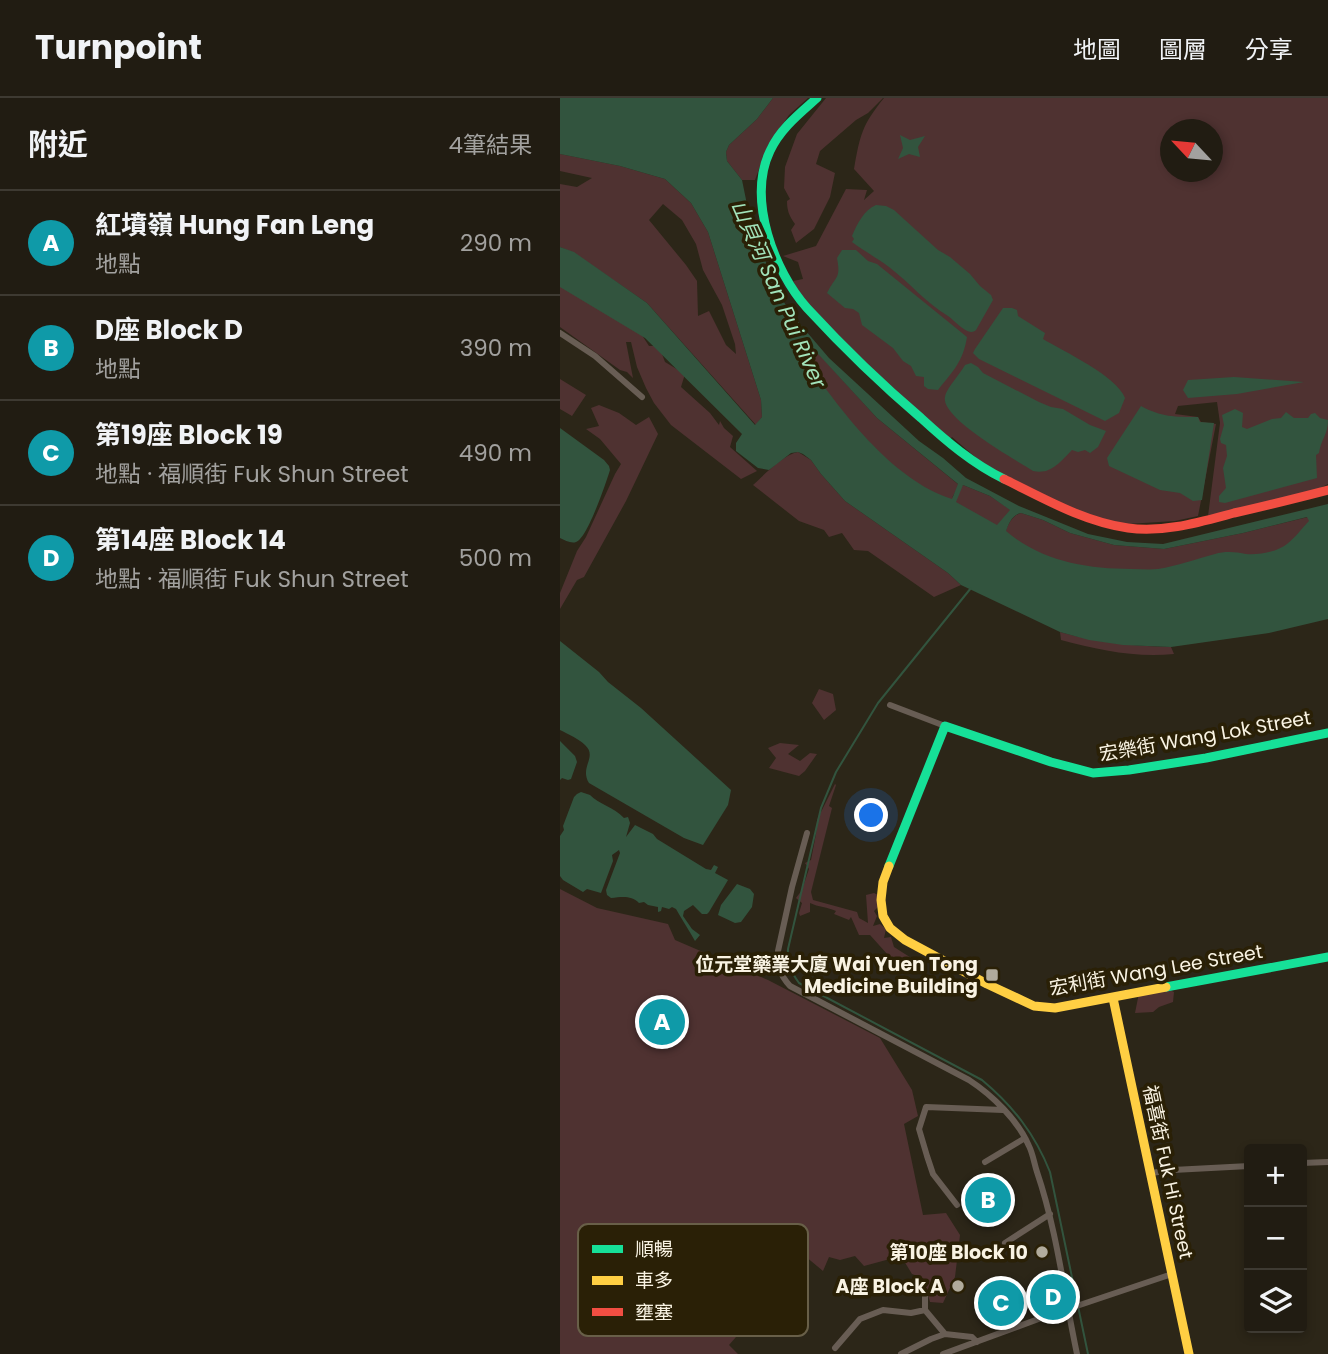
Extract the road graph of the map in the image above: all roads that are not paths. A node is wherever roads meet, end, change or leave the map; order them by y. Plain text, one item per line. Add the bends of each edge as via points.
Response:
1 (817, 98) edge
2 (560, 332) edge
3 (642, 397) dead end
4 (1328, 490) edge
5 (890, 705) dead end
6 (944, 726) junction
7 (1328, 733) edge
8 (807, 832) dead end
9 (1328, 957) edge
10 (1113, 998) junction
11 (1003, 1110) junction
12 (1025, 1138) junction
13 (985, 1162) dead end
14 (1328, 1162) edge
15 (1307, 1163) edge
16 (1244, 1166) edge
17 (1151, 1173) junction
18 (957, 1205) dead end
19 (1050, 1214) junction
20 (1005, 1243) dead end
21 (1172, 1274) junction
22 (925, 1295) dead end
23 (1069, 1308) junction
24 (925, 1310) junction
25 (944, 1334) junction
26 (977, 1342) junction
27 (835, 1348) dead end
28 (901, 1354) edge
29 (943, 1354) edge
30 (1077, 1354) edge
31 (1189, 1354) edge

1 - 4 street via 777,136 764,164 761,195 774,250 801,302 875,377 950,442 987,470 1047,500 1129,528 1181,525
2 - 3 street
5 - 6 street, 宏樂街 Wang Lok Street
6 - 7 street, 宏樂街 Wang Lok Street via 1093,773 1206,758
6 - 10 street, 宏利街 Wang Lee Street via 883,882 880,906 888,926 905,940 1034,1006 1055,1008
8 - 11 street via 778,951 781,975 790,986 969,1080
9 - 10 street, 宏利街 Wang Lee Street
10 - 17 street, 福喜街 Fuk Hi Street
11 - 12 street
11 - 18 street via 926,1107 919,1129 927,1156 933,1174
12 - 13 street
12 - 19 street
14 - 15 street
16 - 17 street
17 - 21 street, 福喜街 Fuk Hi Street
19 - 20 street
19 - 23 street
21 - 23 street
21 - 31 street, 福喜街 Fuk Hi Street
22 - 24 street
23 - 26 street
23 - 30 street
24 - 25 street
24 - 27 street via 883,1310 860,1319
25 - 26 street via 972,1337
25 - 28 street
26 - 29 street

